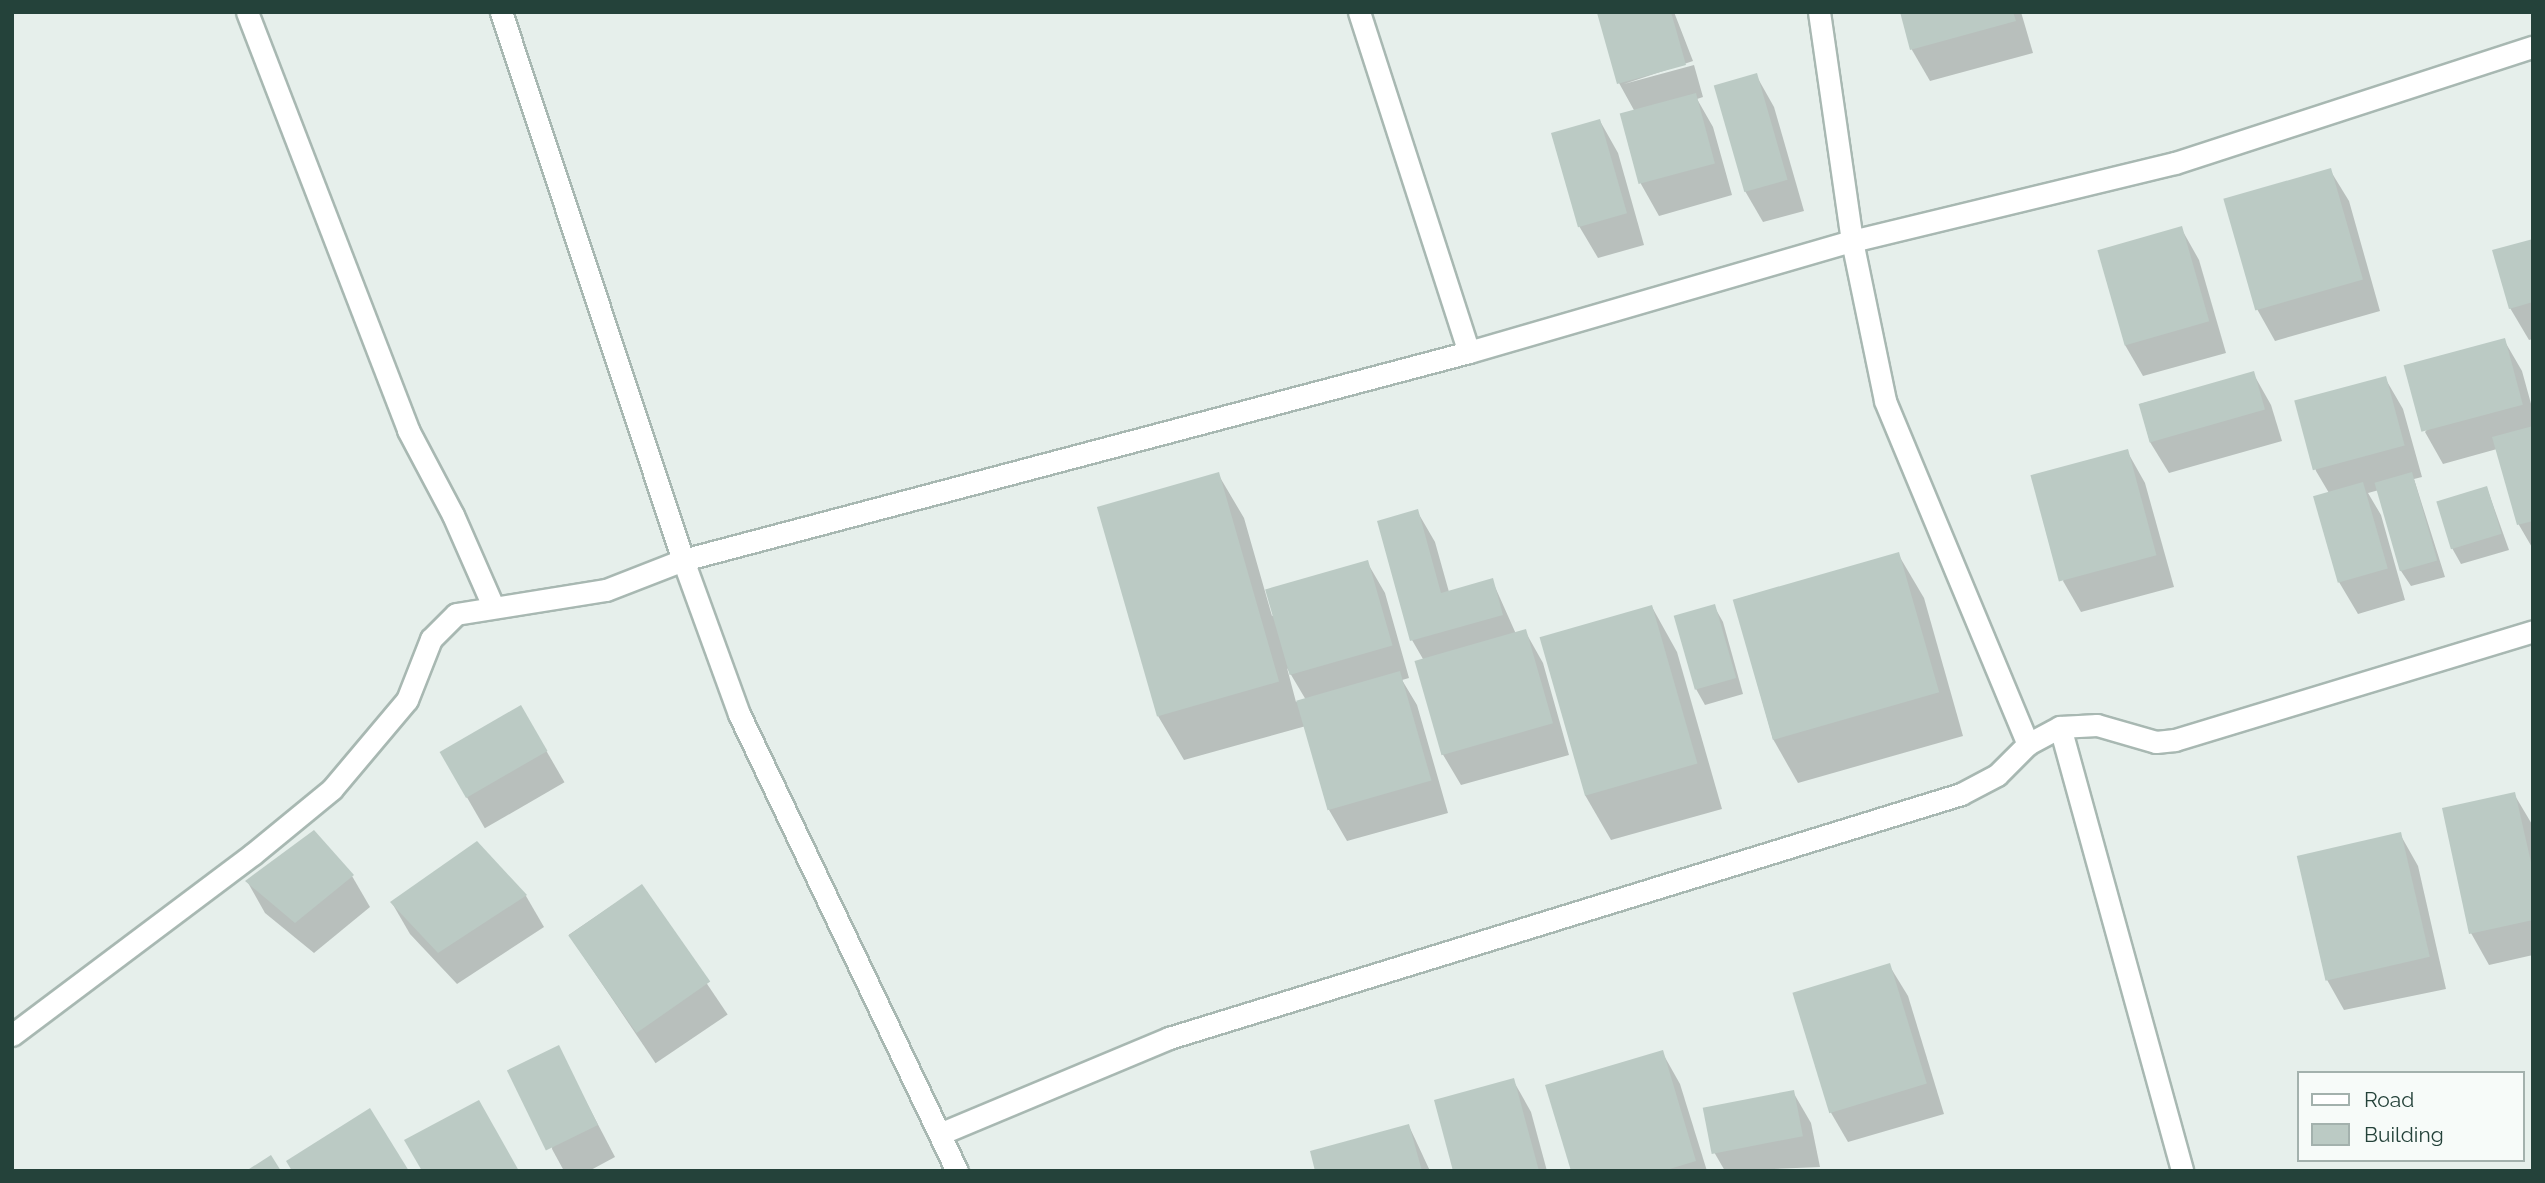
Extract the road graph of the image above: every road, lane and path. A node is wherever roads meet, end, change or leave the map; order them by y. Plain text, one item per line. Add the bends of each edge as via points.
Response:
1 (247, 12) edge
2 (501, 12) edge
3 (1359, 12) edge
4 (1819, 12) edge
5 (2533, 47) edge
6 (1852, 241) junction
7 (1469, 352) junction
8 (683, 560) junction
9 (493, 606) junction
10 (2533, 631) edge
11 (2060, 727) junction
12 (2028, 744) junction
13 (12, 1035) edge
14 (942, 1133) junction
15 (957, 1171) edge
16 (2182, 1171) edge

1 - 9 street via 408,430 453,515
2 - 8 street
3 - 7 street
4 - 6 street
5 - 6 street via 2175,163
6 - 7 street
6 - 12 street via 1885,401
7 - 8 street
8 - 9 street via 606,590
8 - 14 street via 739,714
9 - 13 street via 456,614 431,639 407,699 332,789
10 - 11 street via 2175,740 2156,742 2096,726
11 - 12 street
11 - 16 street
12 - 14 street via 1997,775 1961,794 1169,1038
14 - 15 street

